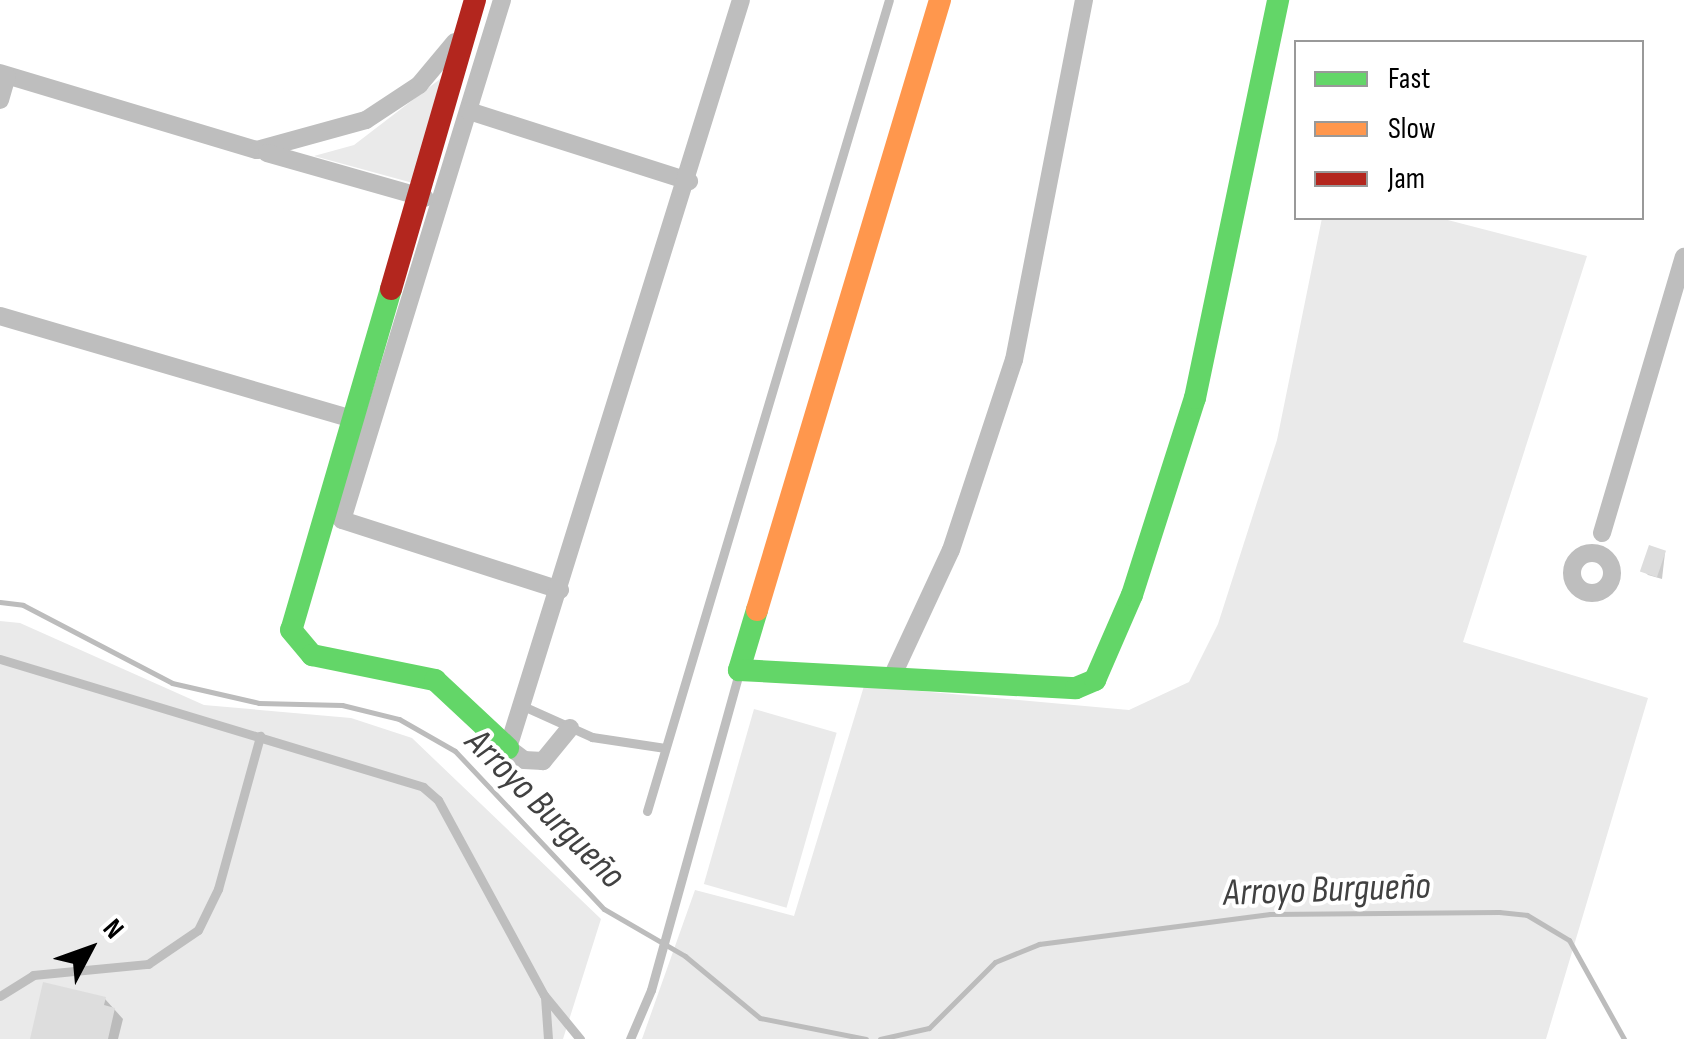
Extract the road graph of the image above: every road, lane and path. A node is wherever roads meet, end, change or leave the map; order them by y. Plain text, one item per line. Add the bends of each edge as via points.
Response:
1 (474, 0) edge
2 (502, 0) edge
3 (741, 0) edge
4 (889, 0) edge
5 (940, 0) edge
6 (1084, 0) edge
7 (1278, 0) edge
8 (467, 25) junction
9 (4, 74) edge
10 (0, 100) edge
11 (469, 111) junction
12 (257, 150) junction
13 (689, 181) junction
14 (429, 199) junction
15 (1684, 257) edge
16 (0, 316) edge
17 (364, 422) junction
18 (1602, 534) junction
19 (1584, 555) junction
20 (1608, 561) junction
21 (560, 590) junction
22 (0, 660) edge
23 (740, 670) junction
24 (891, 679) junction
25 (523, 706) junction
26 (570, 728) junction
27 (260, 736) junction
28 (508, 748) junction
29 (665, 748) junction
30 (648, 811) dead end
31 (544, 995) junction
32 (0, 996) edge
33 (629, 1038) edge
34 (548, 1039) edge
35 (580, 1039) edge

1 - 8 street
2 - 11 street
3 - 13 street
4 - 29 lane
5 - 23 street
6 - 24 street via 1014,360 950,550
7 - 24 street via 1196,398 1132,595 1095,680 1076,688
8 - 12 street via 427,76 387,108 346,129
8 - 14 street
9 - 10 street
9 - 12 street
11 - 13 street
11 - 14 street
12 - 14 street
13 - 21 street
14 - 17 street
15 - 18 street
16 - 17 street
17 - 21 street via 342,520
17 - 28 street via 292,610 294,638 312,655 435,680
18 - 19 street
18 - 20 street
19 - 20 street
19 - 20 street via 1572,577 1584,592 1608,586
21 - 25 street
22 - 27 lane
23 - 24 street
23 - 33 lane via 651,990
25 - 26 lane
25 - 28 street
26 - 28 street via 543,761 524,760
26 - 29 lane
27 - 31 lane via 405,777 438,800
27 - 32 lane via 218,889 198,930 148,964 33,976
29 - 30 lane
31 - 34 lane
31 - 35 lane

